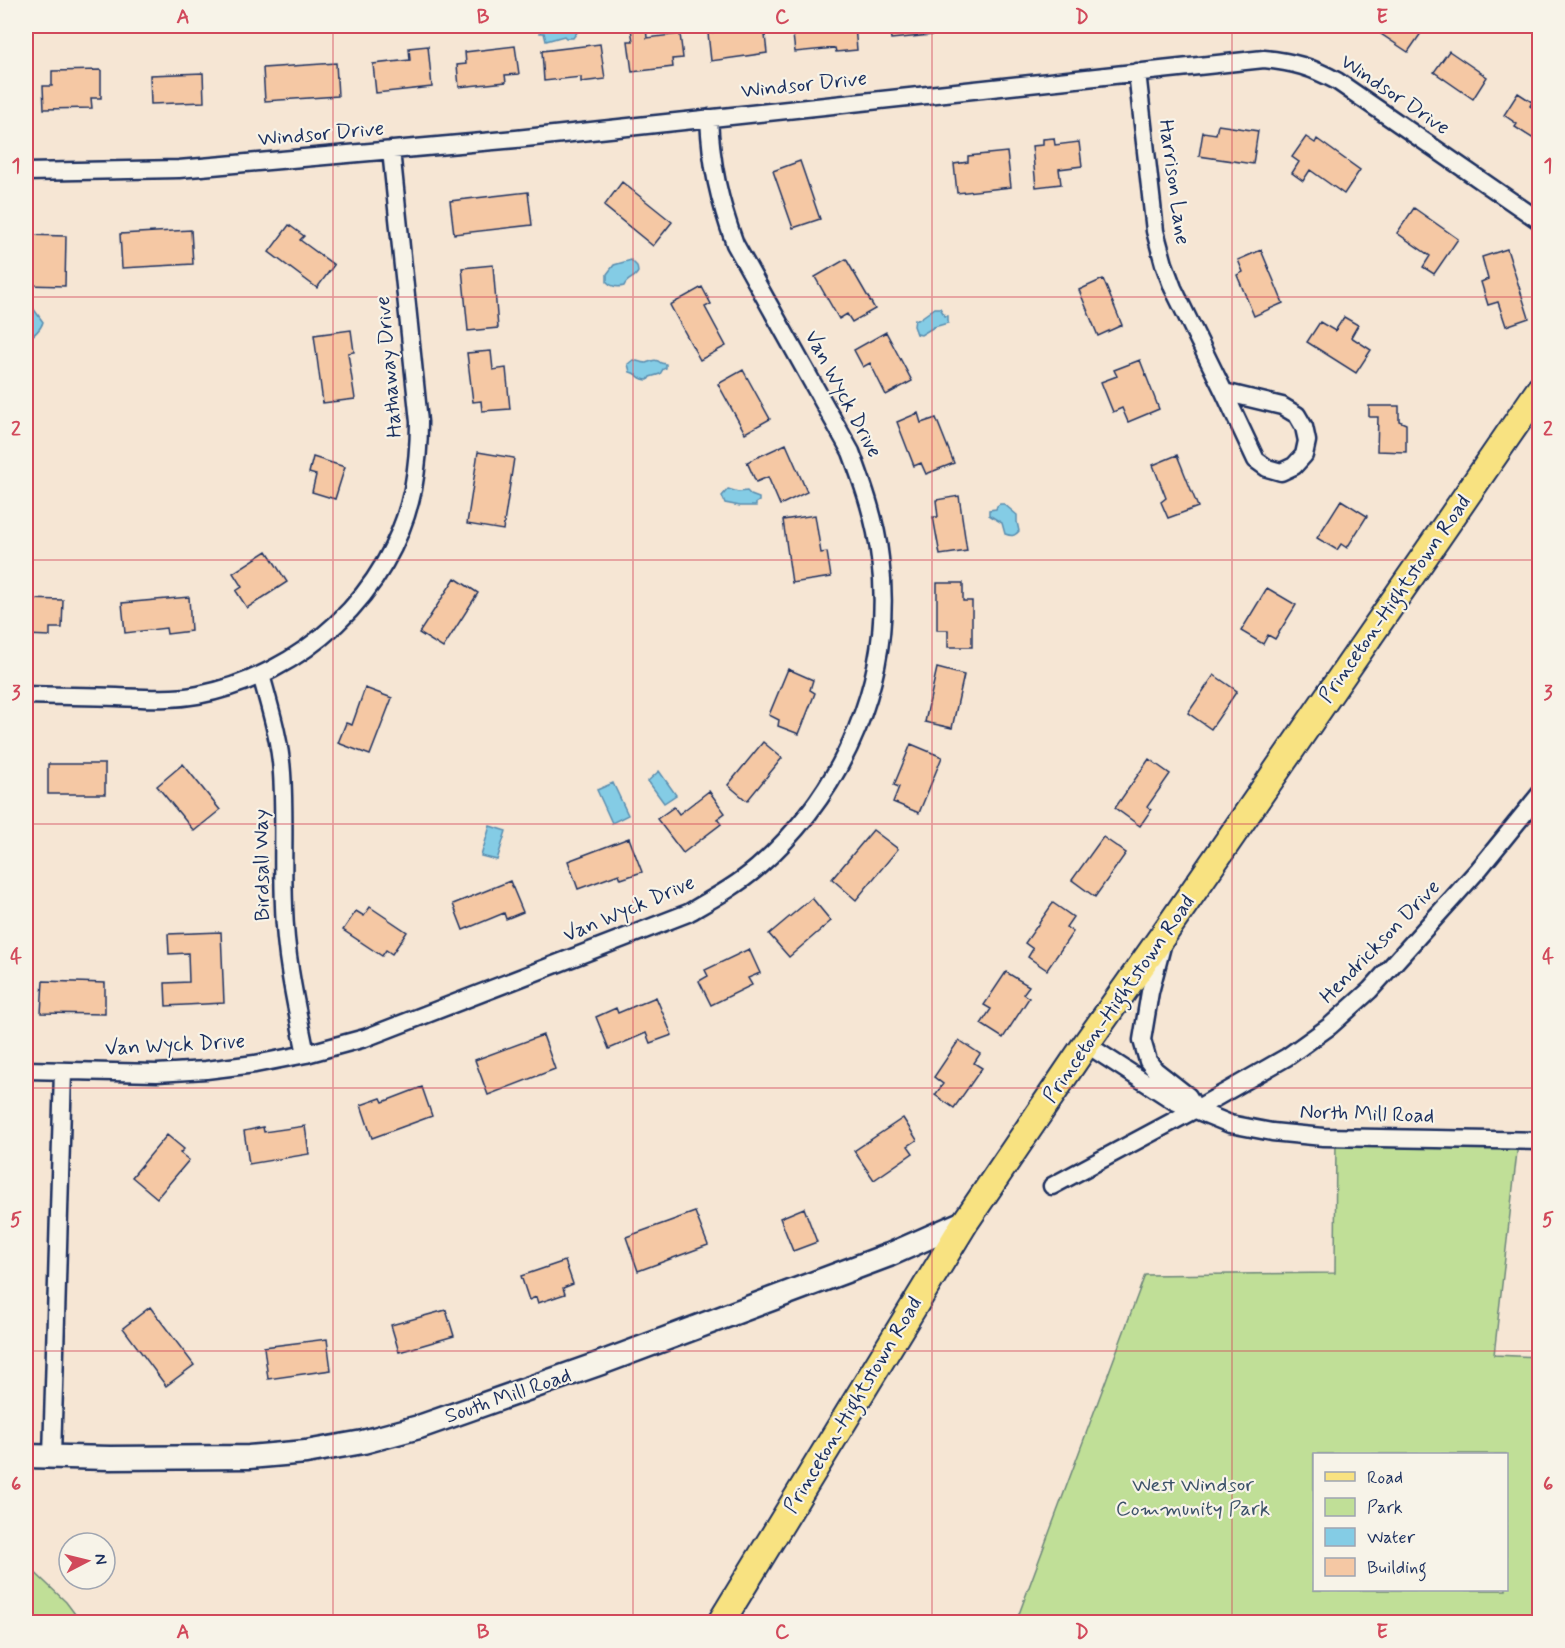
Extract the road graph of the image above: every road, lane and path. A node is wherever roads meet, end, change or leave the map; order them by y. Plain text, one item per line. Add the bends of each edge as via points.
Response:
1 (1137, 72) junction
2 (709, 118) junction
3 (391, 150) junction
4 (26, 172) edge
5 (1539, 221) edge
6 (1539, 389) edge
7 (1224, 392) junction
8 (261, 675) junction
9 (26, 695) edge
10 (1539, 794) edge
11 (1166, 931) junction
12 (1086, 1044) junction
13 (306, 1054) junction
14 (26, 1070) edge
15 (63, 1071) junction
16 (1196, 1109) junction
17 (1539, 1142) edge
18 (1052, 1186) dead end
19 (966, 1221) junction
20 (26, 1456) edge
21 (52, 1457) junction
22 (720, 1623) edge

1 - 2 street, Windsor Drive
1 - 5 street, Windsor Drive via 1264,59 1314,69
1 - 7 street, Harrison Lane via 1155,231 1173,288
2 - 3 street, Windsor Drive
2 - 13 street, Van Wyck Drive via 714,173 735,244 851,452 874,522 883,595 881,632 865,710 853,738 834,777 810,812 755,870 720,895 688,913 376,1034
3 - 4 street, Windsor Drive via 179,169
3 - 8 street, Hathaway Drive via 419,422 412,491 388,557 353,607 305,650
6 - 11 main road, Princeton-Hightstown Road
7 - 7 street, Harrison Lane via 1256,460 1281,472 1294,466 1304,455 1307,441 1297,415 1282,406
8 - 9 street, Hathaway Drive via 198,695 165,699
8 - 13 street, Birdsall Way via 282,771 287,952
10 - 16 street, Hendrickson Drive via 1479,869 1370,990 1287,1058
11 - 12 main road, Princeton-Hightstown Road
11 - 16 street, North Mill Road via 1142,1040 1155,1070 1188,1096
12 - 16 street, North Mill Road via 1174,1101
12 - 19 main road, Princeton-Hightstown Road
13 - 15 street, Van Wyck Drive via 206,1070
14 - 15 street, Van Wyck Drive
15 - 21 street
16 - 17 street, North Mill Road via 1230,1124 1323,1137
16 - 18 street
19 - 21 main road, South Mill Road via 889,1255 601,1363 419,1427 363,1442 249,1457
19 - 22 main road, Princeton-Hightstown Road
20 - 21 main road, South Mill Road

